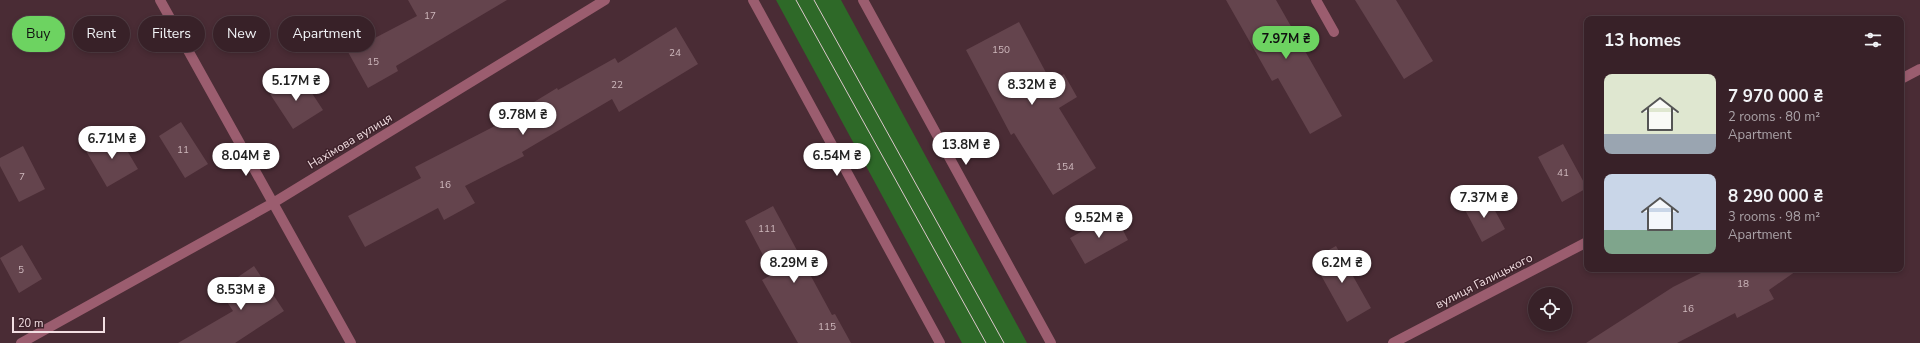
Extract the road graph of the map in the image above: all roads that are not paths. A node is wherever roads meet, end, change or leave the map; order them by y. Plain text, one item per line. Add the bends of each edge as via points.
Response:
1 (160, 0) edge
2 (605, 0) edge
3 (753, 0) edge
4 (863, 0) edge
5 (1316, 0) edge
6 (1334, 32) dead end
7 (1920, 69) edge
8 (1904, 77) edge
9 (273, 203) junction
10 (1584, 244) edge
11 (21, 343) edge
12 (351, 343) edge
13 (940, 343) edge
14 (1050, 343) edge
15 (1393, 343) edge

1 - 9 street
2 - 9 street, Нахімова вулиця
3 - 13 street
4 - 14 street
5 - 6 street
7 - 8 street
9 - 11 street, Нахімова вулиця
9 - 12 street
10 - 15 street, вулиця Галицького

